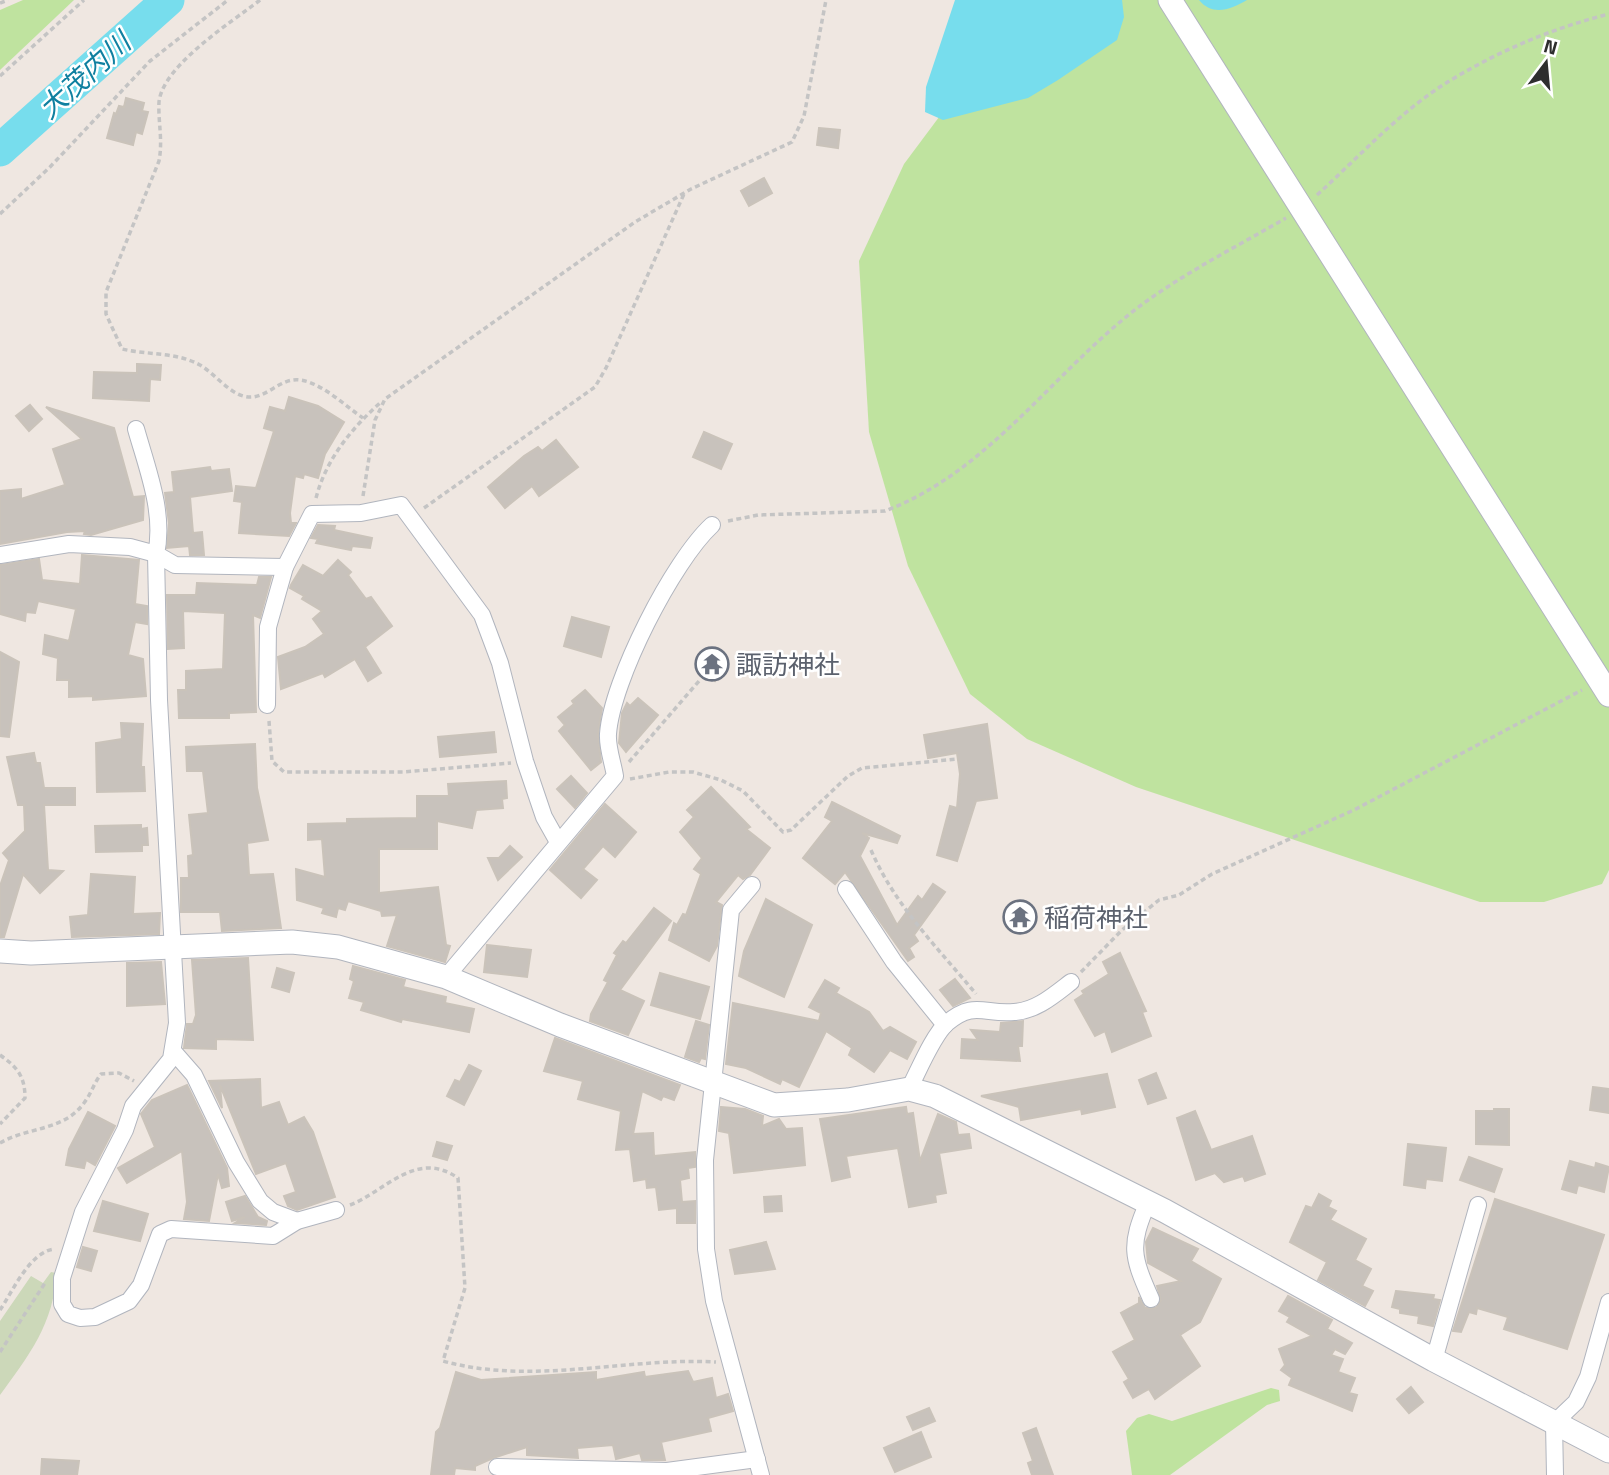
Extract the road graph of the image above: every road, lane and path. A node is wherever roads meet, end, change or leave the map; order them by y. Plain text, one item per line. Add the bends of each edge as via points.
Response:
1 (8, 0) edge
2 (84, 0) edge
3 (228, 0) edge
4 (260, 0) edge
5 (827, 0) edge
6 (1170, 0) edge
7 (0, 2) edge
8 (1609, 14) edge
9 (0, 76) edge
10 (684, 194) junction
11 (1303, 208) junction
12 (0, 214) edge
13 (384, 400) junction
14 (363, 418) junction
15 (136, 429) dead end
16 (361, 513) junction
17 (312, 514) junction
18 (410, 518) junction
19 (712, 525) joint
20 (156, 554) junction
21 (0, 555) edge
22 (285, 567) junction
23 (699, 681) dead end
24 (1605, 688) edge
25 (267, 705) joint
26 (958, 759) dead end
27 (526, 761) junction
28 (614, 777) junction
29 (558, 842) junction
30 (871, 850) dead end
31 (752, 885) dead end
32 (846, 889) dead end
33 (174, 947) junction
34 (0, 951) edge
35 (446, 977) junction
36 (1071, 982) joint
37 (983, 1008) junction
38 (945, 1025) junction
39 (173, 1051) junction
40 (0, 1055) edge
41 (714, 1082) junction
42 (144, 1088) junction
43 (909, 1089) junction
44 (0, 1124) edge
45 (0, 1143) edge
46 (1148, 1202) junction
47 (1478, 1205) dead end
48 (336, 1210) joint
49 (297, 1221) junction
50 (68, 1254) junction
51 (1151, 1299) dead end
52 (1609, 1302) edge
53 (0, 1310) edge
54 (0, 1352) edge
55 (1434, 1360) junction
56 (732, 1363) junction
57 (1554, 1423) junction
58 (1609, 1451) edge
59 (757, 1459) junction
60 (497, 1467) dead end
61 (761, 1475) edge
62 (1556, 1475) edge

1 - 7 path
2 - 9 path
3 - 12 path via 150,61
4 - 14 path via 167,77 159,103 163,141 159,161 106,292 106,314 122,349 175,356 200,365 241,396 251,398 294,380 315,386
5 - 10 path via 804,116 792,142
6 - 11 street
8 - 11 path via 1560,27 1450,80 1396,122
10 - 13 path via 635,222
10 - 18 path via 595,387
11 - 19 path via 1136,310 961,470 901,505 885,511 758,515
11 - 24 street
13 - 14 path
13 - 16 path via 375,420
14 - 17 path via 338,449
15 - 20 street via 153,489 159,540
16 - 17 street
16 - 18 street via 401,505
17 - 22 street
18 - 27 street via 482,615
19 - 28 street via 695,541 647,620 608,734
20 - 21 street via 131,547 69,544
20 - 22 street via 175,565
20 - 33 street via 159,700
22 - 25 street via 268,627
23 - 28 path
24 - 36 path via 1212,874 1180,895 1159,900
25 - 27 path via 272,761 284,772 403,772
26 - 28 path via 862,768 783,832 743,791 721,780 693,772 640,779
27 - 29 street via 544,817
28 - 29 street
29 - 35 street
30 - 37 path via 885,883
31 - 41 street via 731,910
32 - 38 street via 894,962
33 - 34 street
33 - 35 street via 304,943 338,947
33 - 39 street via 177,1023
35 - 41 street
36 - 37 street via 1045,1002 1014,1012
37 - 38 street via 969,1009
38 - 43 street
39 - 42 street
39 - 49 street via 194,1075 260,1200 273,1212
40 - 44 path via 18,1067 25,1083 25,1098
41 - 43 street via 774,1105 848,1100
41 - 56 street via 705,1160 706,1249
42 - 45 path via 119,1073 101,1074 72,1115
42 - 50 street via 83,1212
43 - 46 street via 935,1096
46 - 51 street via 1133,1247
46 - 55 street
47 - 55 street
48 - 49 street
48 - 56 path via 405,1172 434,1168 458,1178 465,1288 443,1360 495,1372 611,1368 678,1360
49 - 50 street via 273,1236 171,1229 160,1234 141,1285 129,1301 95,1317 68,1314 62,1304
50 - 53 path via 47,1250 36,1257
50 - 54 path
52 - 57 street via 1588,1377 1576,1402
55 - 57 street
56 - 59 street
57 - 58 street
57 - 62 street
59 - 60 street via 667,1471
59 - 61 street

